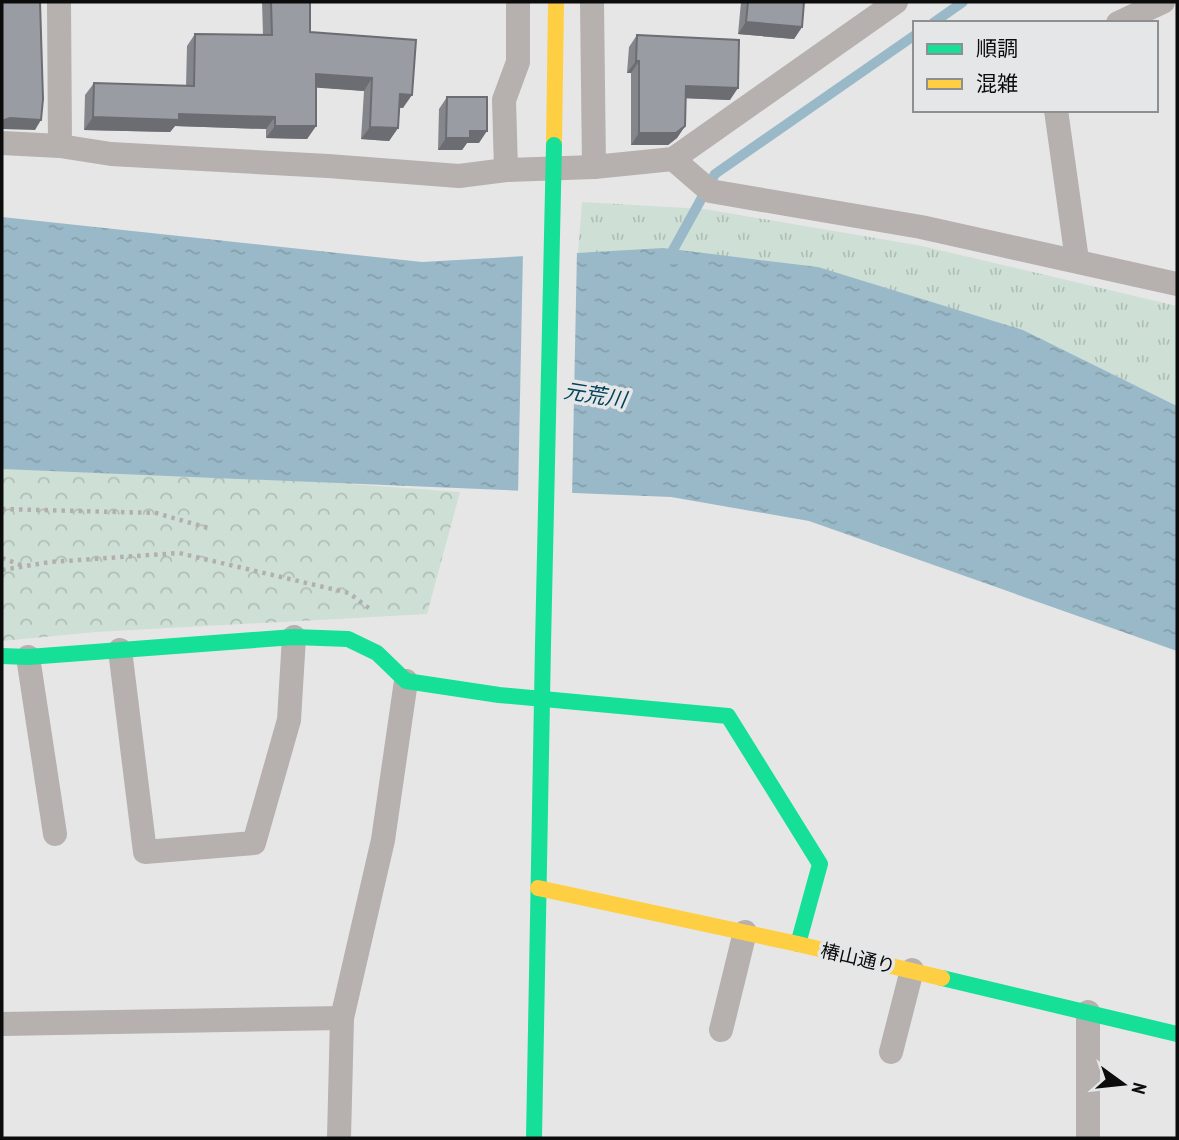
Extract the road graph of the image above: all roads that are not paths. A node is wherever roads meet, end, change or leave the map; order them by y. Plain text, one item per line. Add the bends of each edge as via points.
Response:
1 (59, 2) edge
2 (517, 2) edge
3 (556, 2) edge
4 (592, 2) edge
5 (896, 2) edge
6 (1163, 2) edge
7 (1122, 21) edge
8 (1056, 112) edge
9 (2, 144) edge
10 (60, 146) junction
11 (673, 159) junction
12 (594, 167) junction
13 (506, 170) junction
14 (1077, 260) junction
15 (1177, 284) edge
16 (294, 637) junction
17 (120, 650) junction
18 (2, 656) edge
19 (27, 657) junction
20 (406, 681) junction
21 (542, 699) junction
22 (55, 834) dead end
23 (538, 888) junction
24 (745, 932) junction
25 (799, 944) junction
26 (912, 970) junction
27 (1088, 1012) junction
28 (342, 1018) junction
29 (2, 1024) edge
30 (721, 1030) dead end
31 (1177, 1034) edge
32 (891, 1052) dead end
33 (339, 1138) edge
34 (534, 1138) edge
35 (1088, 1138) edge

1 - 10 street
2 - 13 street via 518,62 503,100
3 - 21 street, bridge
4 - 12 street
5 - 11 street
6 - 7 street
8 - 14 street
9 - 10 street
10 - 13 street via 111,154 459,176
11 - 12 street
11 - 14 street via 710,191 921,227
12 - 13 street
14 - 15 street
16 - 17 street
16 - 17 street via 289,720 254,843 145,852
16 - 20 street via 348,639 377,653
17 - 19 street
18 - 19 street
19 - 22 street
20 - 21 street
20 - 28 street via 383,840
21 - 23 street
21 - 25 street via 728,716 821,864
23 - 24 street, 椿山通り
23 - 34 street
24 - 25 street, 椿山通り
24 - 30 street
25 - 26 street, 椿山通り
26 - 27 street, 椿山通り
26 - 32 street
27 - 31 street, 椿山通り
27 - 35 street
28 - 29 street
28 - 33 street

